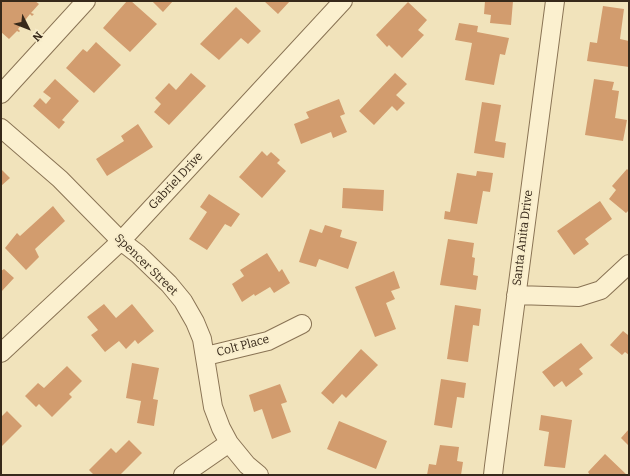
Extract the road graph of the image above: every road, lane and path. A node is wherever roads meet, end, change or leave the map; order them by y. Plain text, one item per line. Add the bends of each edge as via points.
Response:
1 (86, 1) edge
2 (343, 1) edge
3 (555, 1) edge
4 (1, 94) edge
5 (1, 128) edge
6 (121, 241) junction
7 (629, 264) edge
8 (516, 295) junction
9 (302, 324) dead end
10 (1, 353) edge
11 (206, 356) junction
12 (230, 443) junction
13 (183, 475) edge
14 (259, 475) edge
15 (494, 475) edge

1 - 4 street
2 - 6 street, Gabriel Drive
3 - 8 street, Santa Anita Drive
5 - 6 street, Spencer Street via 60,179
6 - 10 street, Gabriel Drive
6 - 11 street, Spencer Street via 159,274 183,301 196,322
7 - 8 street via 601,290 579,297
8 - 15 street, Santa Anita Drive
9 - 11 street, Colt Place via 268,342
11 - 12 street, Spencer Street via 213,407
12 - 13 street
12 - 14 street, Spencer Street

